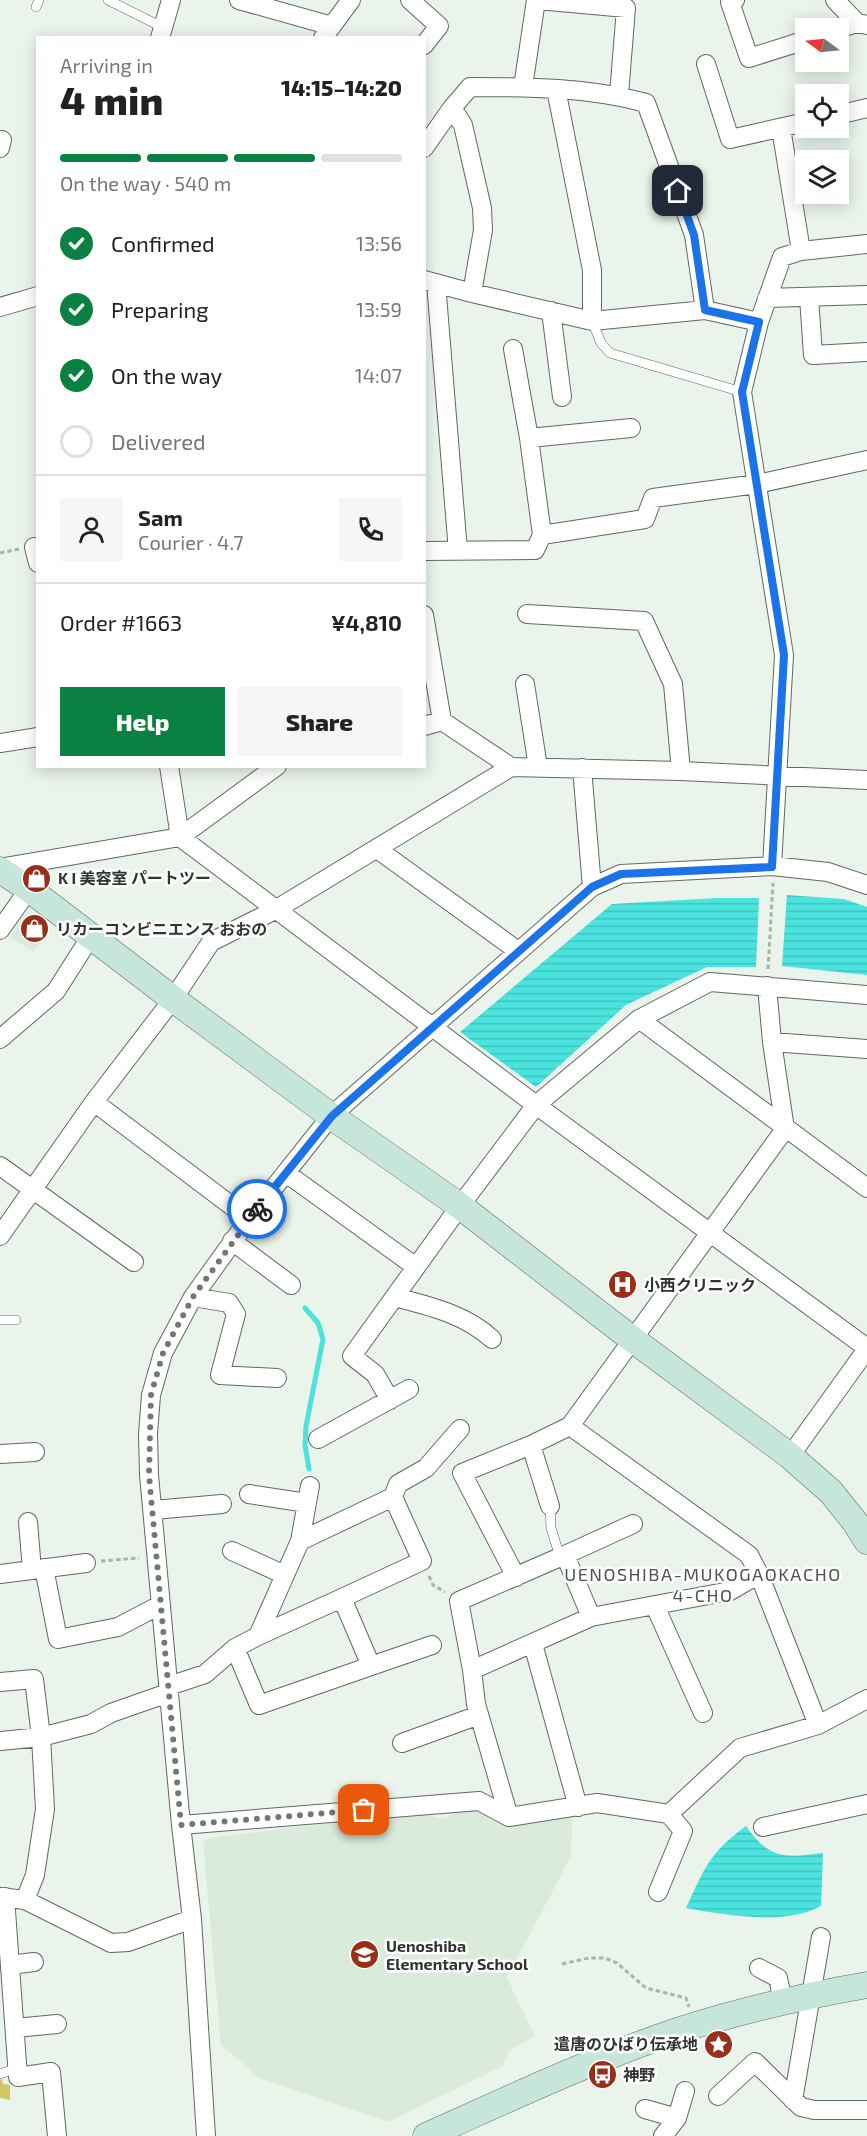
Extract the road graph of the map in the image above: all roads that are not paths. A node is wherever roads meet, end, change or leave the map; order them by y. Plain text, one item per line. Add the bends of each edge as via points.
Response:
1 (108, 0) edge
2 (171, 0) edge
3 (239, 0) edge
4 (351, 0) edge
5 (410, 0) edge
6 (537, 0) edge
7 (735, 0) edge
8 (835, 0) edge
9 (862, 24) edge
10 (328, 32) edge
11 (162, 33) edge
12 (426, 42) edge
13 (795, 43) edge
14 (706, 64) dead end
15 (523, 87) junction
16 (556, 89) junction
17 (619, 95) junction
18 (452, 108) junction
19 (867, 108) edge
20 (849, 112) edge
21 (795, 125) edge
22 (781, 128) junction
23 (426, 145) edge
24 (867, 244) edge
25 (801, 250) junction
26 (430, 282) edge
27 (472, 293) junction
28 (867, 295) edge
29 (36, 297) edge
30 (808, 297) junction
31 (767, 298) junction
32 (0, 307) edge
33 (705, 310) junction
34 (551, 311) junction
35 (592, 321) junction
36 (759, 322) junction
37 (513, 349) dead end
38 (867, 352) edge
39 (742, 392) junction
40 (562, 397) dead end
41 (631, 428) dead end
42 (529, 438) junction
43 (867, 460) edge
44 (757, 484) junction
45 (542, 535) junction
46 (426, 551) edge
47 (458, 551) junction
48 (527, 614) dead end
49 (426, 627) edge
50 (525, 684) dead end
51 (442, 720) junction
52 (426, 725) edge
53 (36, 737) edge
54 (0, 743) edge
55 (511, 767) junction
56 (538, 767) junction
57 (170, 768) edge
58 (275, 768) edge
59 (582, 768) junction
60 (681, 771) junction
61 (777, 776) junction
62 (867, 780) edge
63 (180, 837) junction
64 (377, 849) junction
65 (772, 867) junction
66 (0, 869) edge
67 (867, 885) edge
68 (592, 887) junction
69 (29, 889) junction
70 (275, 909) junction
71 (0, 930) edge
72 (91, 936) junction
73 (518, 951) junction
74 (767, 986) junction
75 (867, 995) edge
76 (173, 999) junction
77 (639, 1019) junction
78 (431, 1027) junction
79 (0, 1040) edge
80 (772, 1042) junction
81 (867, 1049) edge
82 (94, 1102) junction
83 (536, 1105) junction
84 (332, 1116) junction
85 (785, 1129) junction
86 (0, 1166) edge
87 (283, 1176) junction
88 (867, 1188) edge
89 (32, 1190) junction
90 (460, 1206) junction
91 (249, 1219) junction
92 (344, 1226) dead end
93 (711, 1233) junction
94 (0, 1236) edge
95 (232, 1241) junction
96 (134, 1262) dead end
97 (416, 1267) junction
98 (291, 1285) dead end
99 (193, 1297) junction
100 (394, 1297) junction
101 (0, 1320) edge
102 (16, 1320) dead end
103 (492, 1339) dead end
104 (632, 1339) junction
105 (867, 1348) edge
106 (277, 1378) dead end
107 (409, 1389) dead end
108 (390, 1400) junction
109 (570, 1426) junction
110 (460, 1429) dead end
111 (318, 1439) dead end
112 (531, 1445) junction
113 (443, 1448) junction
114 (35, 1452) dead end
115 (0, 1454) edge
116 (790, 1456) junction
117 (462, 1473) junction
118 (249, 1494) dead end
119 (393, 1497) junction
120 (222, 1504) dead end
121 (550, 1506) joint
122 (153, 1510) junction
123 (28, 1522) dead end
124 (633, 1524) dead end
125 (300, 1541) junction
126 (867, 1541) edge
127 (232, 1551) dead end
128 (562, 1556) junction
129 (86, 1563) road end
130 (38, 1569) junction
131 (0, 1574) edge
132 (759, 1574) junction
133 (285, 1575) junction
134 (516, 1577) junction
135 (342, 1598) junction
136 (160, 1605) junction
137 (655, 1606) junction
138 (591, 1617) junction
139 (258, 1636) junction
140 (533, 1644) junction
141 (432, 1645) dead end
142 (235, 1648) junction
143 (371, 1666) junction
144 (472, 1670) junction
145 (0, 1682) edge
146 (169, 1690) junction
147 (867, 1699) edge
148 (703, 1713) dead end
149 (479, 1715) junction
150 (818, 1725) junction
151 (41, 1737) junction
152 (0, 1741) edge
153 (402, 1743) dead end
154 (867, 1804) edge
155 (578, 1807) junction
156 (669, 1814) junction
157 (509, 1817) junction
158 (181, 1825) junction
159 (763, 1827) dead end
160 (658, 1892) dead end
161 (2, 1897) edge
162 (25, 1900) junction
163 (192, 1919) junction
164 (820, 1937) dead end
165 (34, 1962) dead end
166 (10, 1965) junction
167 (759, 1968) dead end
168 (867, 1985) edge
169 (811, 1996) junction
170 (783, 2002) junction
171 (57, 2024) dead end
172 (15, 2028) junction
173 (18, 2068) junction
174 (0, 2074) edge
175 (686, 2091) dead end
176 (718, 2096) dead end
177 (793, 2100) junction
178 (645, 2109) dead end
179 (867, 2110) edge
180 (677, 2118) junction
181 (57, 2136) edge
182 (206, 2136) edge
183 (426, 2136) edge
184 (663, 2136) edge

1 - 11 lane
2 - 11 street
3 - 10 street
4 - 10 street
5 - 12 street via 439,26
6 - 15 street
6 - 17 street via 626,8
7 - 13 street via 730,2 749,58
8 - 9 street
14 - 22 street via 730,139
15 - 16 street
15 - 18 street via 470,87
16 - 17 street
16 - 35 street via 592,270
17 - 33 street via 646,103 694,235
18 - 23 street
18 - 27 street via 463,125 482,208 483,230
19 - 20 street
21 - 22 street
22 - 25 street
24 - 25 street
25 - 31 street via 782,257
26 - 27 street
26 - 47 street
27 - 34 street
28 - 30 street
29 - 32 street
30 - 31 street
30 - 38 street via 813,355
31 - 36 street
33 - 35 street
33 - 36 street
34 - 35 street
34 - 40 street
35 - 39 lane via 610,353
36 - 39 street
37 - 42 street
39 - 44 street
41 - 42 street
42 - 45 street
43 - 44 street
44 - 45 street via 653,498 645,519
44 - 61 street via 784,655
45 - 47 street via 535,550
46 - 47 street
48 - 60 street via 644,621 673,684
49 - 51 street
50 - 56 street
51 - 52 street
51 - 55 street
53 - 54 street
55 - 56 street
55 - 64 street
56 - 59 street
57 - 63 street
58 - 63 street
59 - 60 street
59 - 68 street
60 - 61 street
61 - 62 street
61 - 65 street
63 - 66 street
63 - 70 street
64 - 70 street
64 - 73 street
65 - 67 street via 828,872
65 - 68 street via 621,874
66 - 69 street
68 - 73 street
69 - 71 street
69 - 72 street
70 - 76 street via 211,942
70 - 78 street
72 - 76 street
72 - 79 street via 56,991
73 - 78 street
74 - 75 street
74 - 77 street via 710,982
74 - 80 street
76 - 82 street
76 - 84 street
77 - 83 street
77 - 85 street
78 - 83 street
78 - 84 street
80 - 81 street
80 - 85 street
82 - 89 street
82 - 91 street
83 - 90 street
83 - 93 street
84 - 87 street
84 - 90 street
85 - 88 street
85 - 93 street
86 - 89 street
87 - 91 street
87 - 92 lane
87 - 97 street
89 - 94 street
89 - 96 street
90 - 97 street
90 - 104 street
91 - 95 street
93 - 104 street
93 - 105 street
95 - 98 street
95 - 99 street
97 - 100 street
99 - 106 street via 229,1303 236,1314 220,1375
99 - 122 street via 163,1353 151,1395 149,1475
100 - 103 street via 447,1311
100 - 108 street via 352,1356 375,1374
101 - 102 lane
104 - 109 street
104 - 116 street
105 - 116 street
107 - 108 street
108 - 111 street
109 - 112 street
109 - 132 street via 749,1556
110 - 113 street
112 - 117 street
112 - 121 street
113 - 117 street
113 - 119 street via 426,1468 398,1484
114 - 115 street
116 - 126 street via 831,1492
117 - 134 street
118 - 125 street via 309,1495
119 - 125 street
119 - 135 street via 422,1561
120 - 122 street
121 - 128 lane via 551,1528
122 - 136 street
123 - 130 street
124 - 128 street
125 - 133 street
127 - 133 street
128 - 134 street
128 - 138 street
129 - 130 street
130 - 131 street
130 - 136 street via 58,1639 118,1627
132 - 137 street via 730,1591
132 - 150 street
133 - 139 street
134 - 144 street via 459,1600
135 - 139 street
135 - 143 street
136 - 146 street
137 - 138 street
137 - 148 street
138 - 140 street
139 - 142 street
140 - 144 street
140 - 155 street
141 - 143 street
142 - 143 street via 259,1706
142 - 146 street via 205,1674
144 - 149 street
145 - 151 street via 34,1679
146 - 151 street via 91,1724
146 - 158 street
147 - 150 street
149 - 153 street
149 - 157 street
150 - 156 street via 740,1748
151 - 152 street
151 - 162 street via 45,1809 35,1875
154 - 159 street
155 - 156 street via 597,1803
155 - 157 street
156 - 160 street via 683,1831
157 - 158 street via 479,1801
158 - 163 street
161 - 162 street
161 - 166 street
162 - 163 street via 111,1943 128,1942
163 - 182 street
164 - 169 street
165 - 166 street
166 - 172 street
167 - 170 street via 778,1978
168 - 169 street
169 - 170 street
169 - 177 street
170 - 183 street via 694,2026 557,2077
171 - 172 street
172 - 173 street
173 - 174 lane
173 - 181 street via 18,2077 51,2072
175 - 180 street
176 - 177 street via 755,2062
177 - 179 street via 814,2110
178 - 180 street
180 - 184 street

